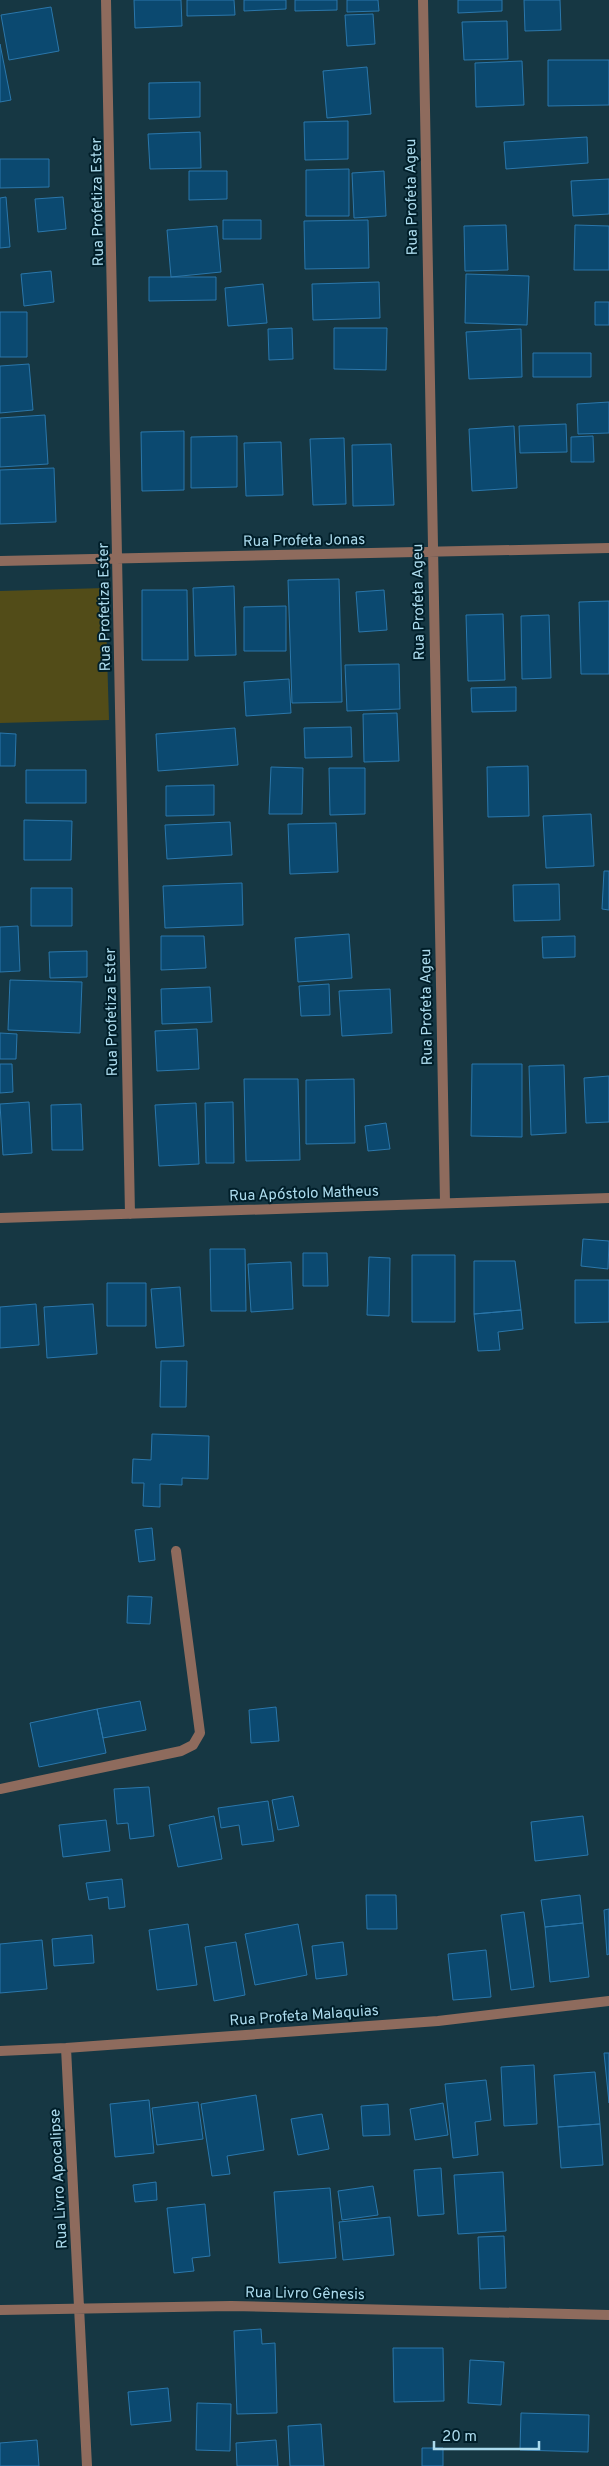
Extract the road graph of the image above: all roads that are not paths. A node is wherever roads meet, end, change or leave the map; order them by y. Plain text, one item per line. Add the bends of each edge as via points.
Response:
1 (106, 0) edge
2 (422, 0) edge
3 (609, 548) edge
4 (432, 552) junction
5 (118, 559) junction
6 (0, 562) edge
7 (609, 1198) edge
8 (445, 1204) junction
9 (130, 1214) junction
10 (0, 1218) edge
11 (176, 1551) dead end
12 (0, 1789) edge
13 (609, 2001) edge
14 (66, 2048) junction
15 (0, 2051) edge
16 (79, 2309) junction
17 (0, 2310) edge
18 (609, 2315) edge
19 (87, 2466) edge

1 - 5 street, Rua Profetiza Ester
2 - 4 street, Rua Profeta Ageu
3 - 4 street, Rua Profeta Jonas
4 - 5 street, Rua Profeta Jonas
4 - 8 street, Rua Profeta Ageu
5 - 6 street, Rua Profeta Jonas
5 - 9 street, Rua Profetiza Ester
7 - 8 street, Rua Apóstolo Matheus
8 - 9 street, Rua Apóstolo Matheus
9 - 10 street, Rua Apóstolo Matheus
11 - 12 street via 200,1733 193,1745 181,1752
13 - 14 street, Rua Profeta Malaquias via 438,2020
14 - 15 street, Rua Profeta Malaquias
14 - 16 street, Rua Livro Apocalipse
16 - 17 street, Rua Livro Gênesis
16 - 18 street, Rua Livro Gênesis via 231,2306
16 - 19 street, Rua Livro Apocalipse

